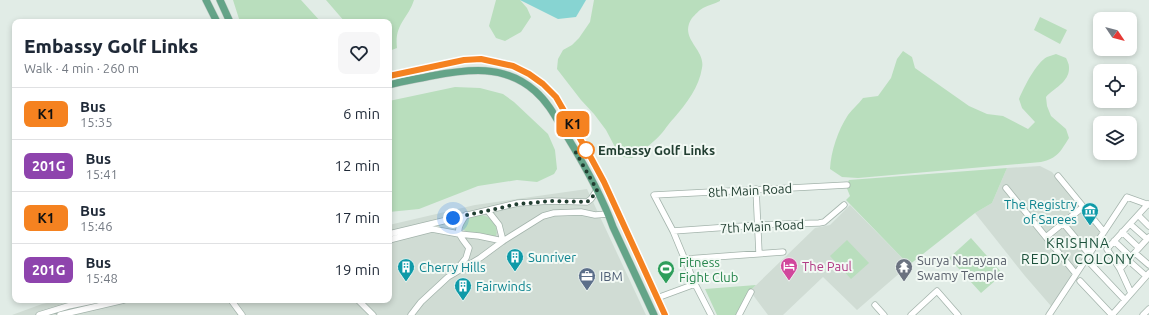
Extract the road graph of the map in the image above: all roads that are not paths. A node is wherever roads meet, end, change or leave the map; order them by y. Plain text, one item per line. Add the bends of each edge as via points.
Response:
1 (206, 0) edge
2 (220, 0) edge
3 (216, 19) edge
4 (229, 19) edge
5 (392, 75) edge
6 (392, 84) edge
7 (1058, 176) dead end
8 (846, 185) dead end
9 (1006, 188) dead end
10 (756, 189) junction
11 (597, 190) junction
12 (844, 205) dead end
13 (1148, 206) edge
14 (1083, 207) junction
15 (488, 211) junction
16 (608, 214) junction
17 (466, 215) junction
18 (1138, 215) junction
19 (1063, 223) junction
20 (1130, 224) junction
21 (758, 225) junction
22 (1149, 226) edge
23 (673, 231) junction
24 (1104, 232) junction
25 (1122, 232) junction
26 (392, 233) edge
27 (459, 234) junction
28 (1046, 237) junction
29 (1148, 238) edge
30 (392, 239) edge
31 (502, 241) junction
32 (1114, 241) junction
33 (783, 252) dead end
34 (759, 253) junction
35 (1089, 254) junction
36 (1133, 255) junction
37 (686, 259) junction
38 (1090, 263) dead end
39 (1149, 265) edge
40 (1120, 269) junction
41 (456, 271) junction
42 (1076, 274) junction
43 (1148, 275) edge
44 (1080, 281) dead end
45 (695, 284) junction
46 (751, 292) dead end
47 (1131, 293) junction
48 (657, 298) junction
49 (1125, 300) junction
50 (87, 303) edge
51 (111, 303) edge
52 (233, 303) edge
53 (236, 303) edge
54 (361, 303) edge
55 (875, 305) dead end
56 (1149, 309) edge
57 (916, 310) junction
58 (52, 313) edge
59 (240, 313) edge
60 (1051, 314) edge
61 (42, 315) edge
62 (60, 315) edge
63 (373, 315) edge
64 (411, 315) edge
65 (654, 315) edge
66 (665, 315) edge
67 (711, 315) edge
68 (739, 315) edge
69 (884, 315) edge
70 (911, 315) edge
71 (921, 315) edge
72 (958, 315) edge
73 (1112, 315) edge
74 (1143, 315) edge

1 - 3 main road
2 - 4 main road
5 - 48 main road via 464,60 481,59 513,66 543,84 556,97 604,182
6 - 11 main road via 478,70 509,75 524,82 553,112
7 - 14 street
8 - 10 street, 8th Main Road
9 - 28 street
10 - 21 street
10 - 23 street, 8th Main Road via 654,195
11 - 15 street via 587,202 552,201 518,204
11 - 16 main road
12 - 21 street, 7th Main Road via 824,222
13 - 18 street
13 - 24 street via 1127,197
14 - 19 street
14 - 24 street
15 - 17 street
15 - 31 street via 499,225
16 - 31 street via 550,214
16 - 65 main road
17 - 26 street
17 - 27 street via 459,225
18 - 20 street
18 - 22 street
19 - 28 street
19 - 35 street
20 - 25 street
20 - 29 street
21 - 23 street, 7th Main Road
21 - 34 street
23 - 37 street
24 - 35 street
25 - 32 street
25 - 36 street
27 - 30 street via 432,229
27 - 31 street
27 - 41 street via 469,248 466,258
28 - 42 street
29 - 36 street
31 - 41 street via 480,258
32 - 36 street
32 - 40 street via 1107,249
33 - 34 street
34 - 37 street
35 - 42 street
36 - 39 street
36 - 40 street
36 - 43 street
37 - 45 street
38 - 49 street
40 - 47 street
41 - 64 street via 420,302
42 - 60 street
43 - 47 street
44 - 73 street
45 - 48 street
45 - 67 street
46 - 68 street
47 - 49 street
48 - 66 main road
49 - 73 street
50 - 58 street
51 - 62 street
52 - 59 street
53 - 59 street
54 - 63 street
55 - 69 street
56 - 74 street
57 - 70 street
57 - 71 street
57 - 72 street via 938,291
58 - 61 street

